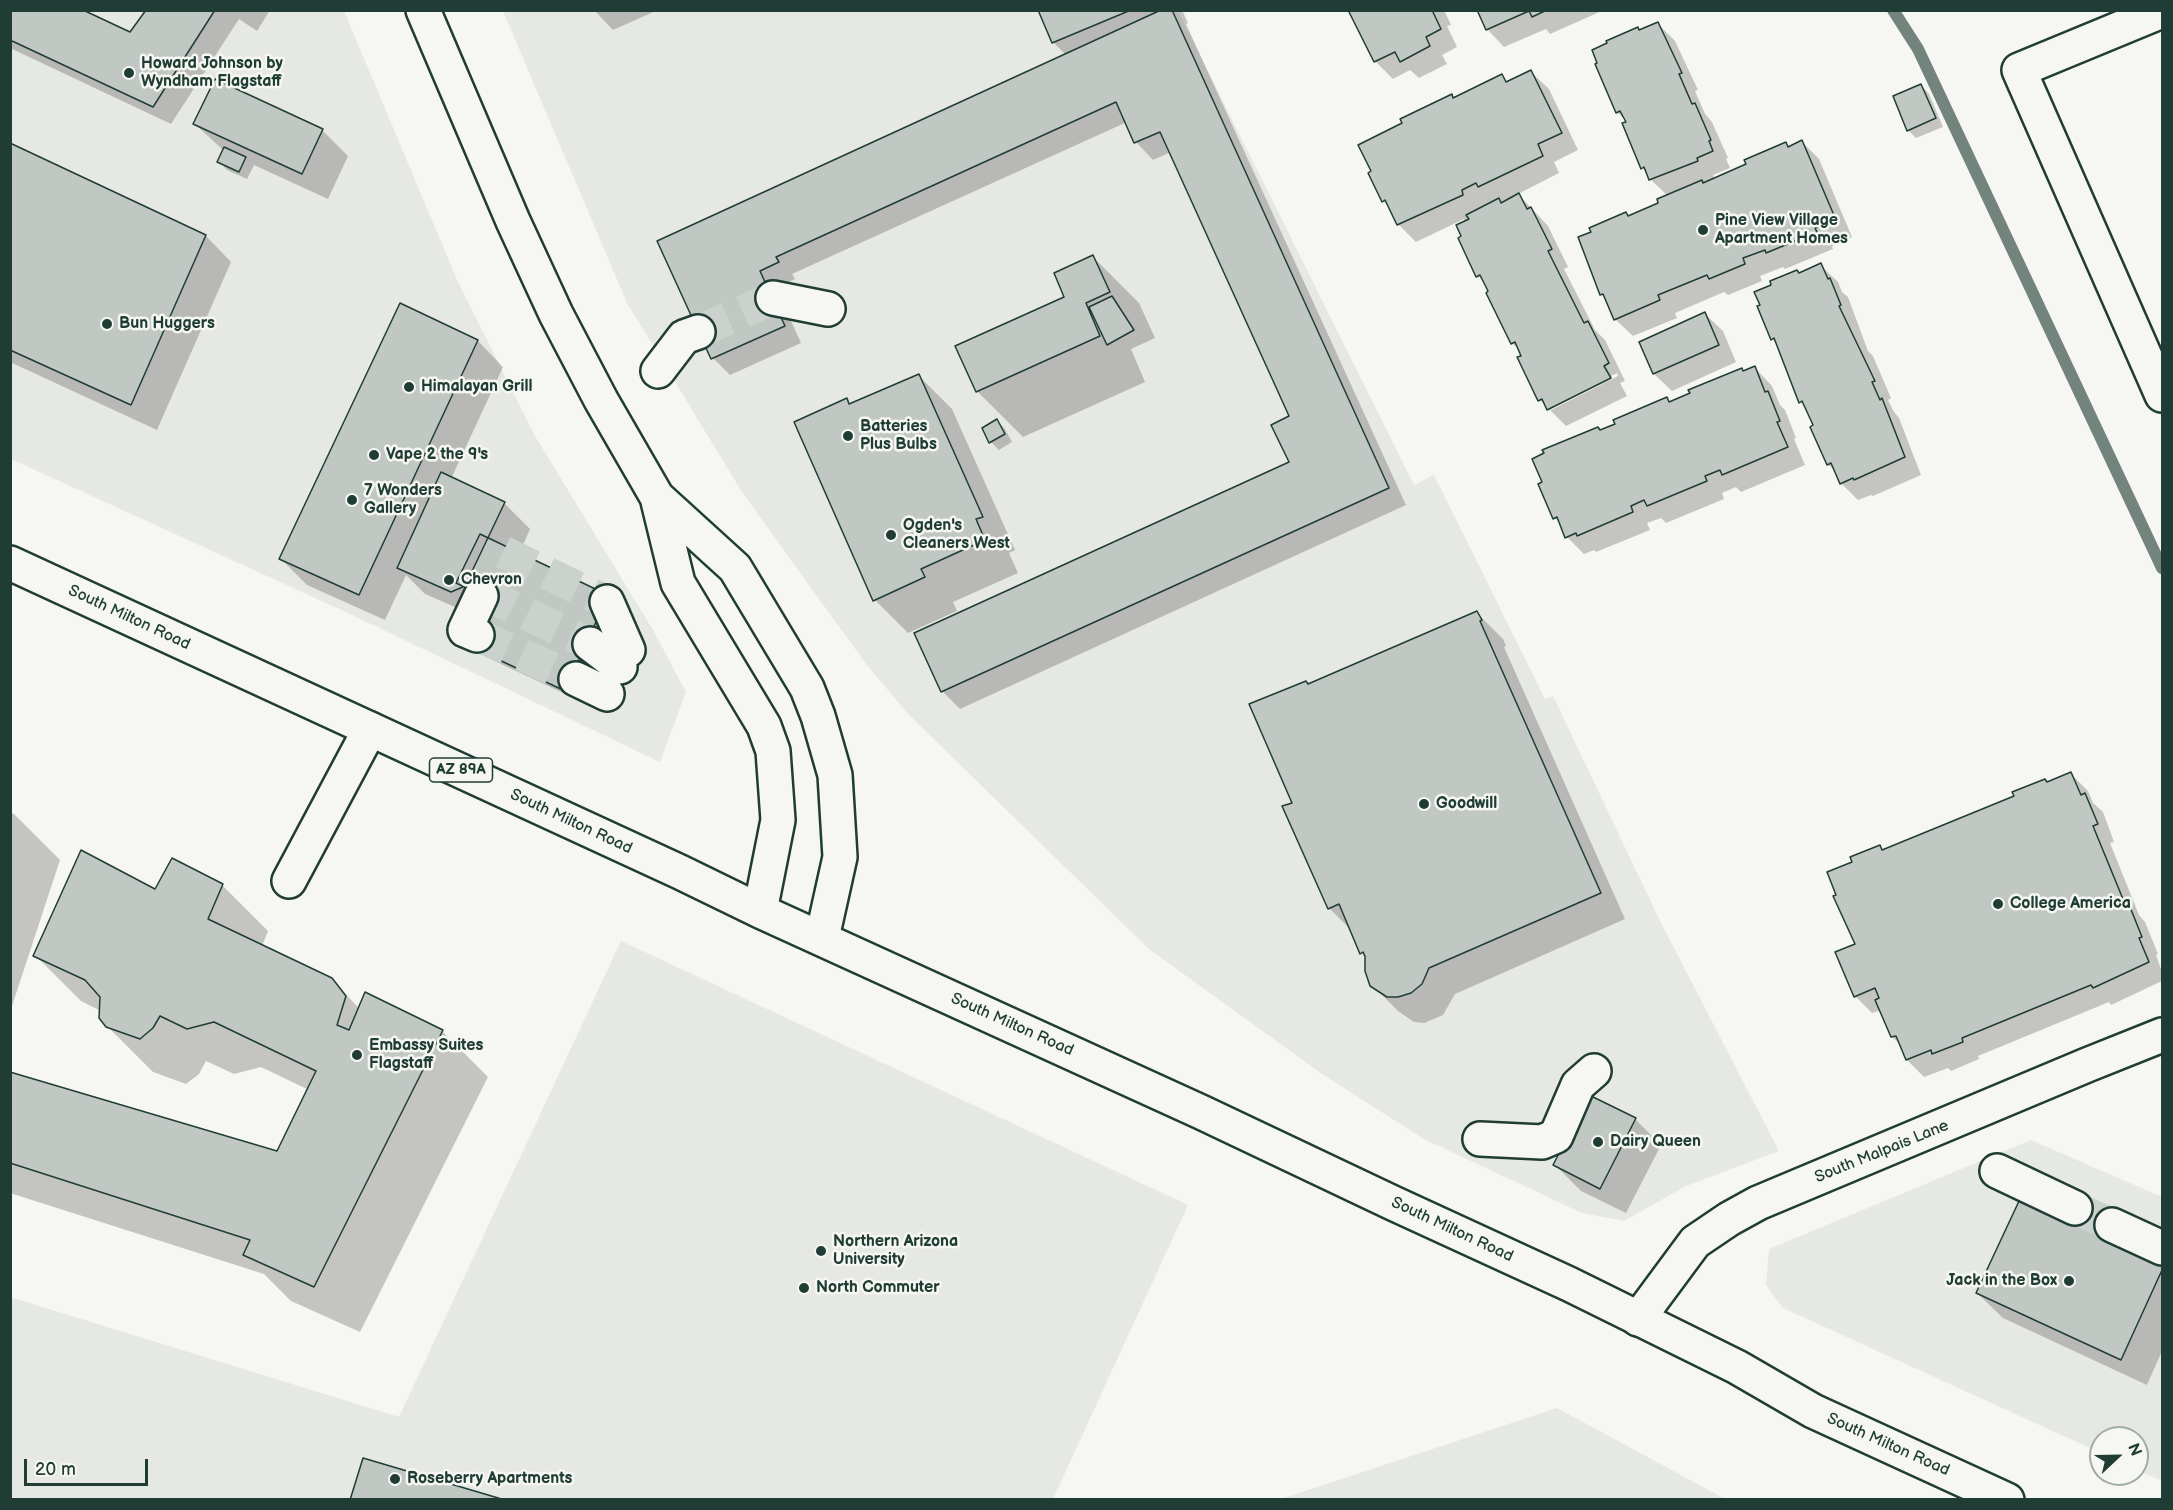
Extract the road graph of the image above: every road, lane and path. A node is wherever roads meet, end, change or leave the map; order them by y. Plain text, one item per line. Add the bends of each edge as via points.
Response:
1 (423, 10) edge
2 (2163, 11) edge
3 (773, 298) tunnel mouth
4 (828, 309) dead end
5 (698, 332) tunnel mouth
6 (658, 370) dead end
7 (2159, 379) edge
8 (657, 497) junction
9 (10, 563) edge
10 (481, 596) dead end
11 (607, 602) dead end
12 (477, 635) dead end
13 (590, 644) tunnel mouth
14 (618, 671) junction
15 (576, 679) tunnel mouth
16 (370, 729) junction
17 (289, 881) dead end
18 (760, 911) junction
19 (822, 938) junction
20 (2163, 1035) edge
21 (1594, 1071) dead end
22 (1480, 1139) dead end
23 (1996, 1171) dead end
24 (2075, 1208) tunnel mouth
25 (2112, 1225) tunnel mouth
26 (2163, 1248) edge
27 (1638, 1318) junction
28 (2007, 1500) edge

1 - 8 main road via 556,314
2 - 7 main road via 2019,70
3 - 4 main road
5 - 6 main road via 684,337
8 - 18 main road via 678,583 764,726 773,751 778,820
8 - 19 main road via 735,568 798,671 818,716 835,775 840,857
9 - 16 main road, South Milton Road / AZ 89A
10 - 12 main road via 465,630
11 - 14 main road
13 - 14 main road
14 - 15 main road
16 - 17 main road
16 - 18 main road, South Milton Road / AZ 89A
18 - 19 main road, South Milton Road
19 - 27 main road, South Milton Road
20 - 27 main road, South Malpais Lane via 1729,1218 1695,1242
21 - 22 main road via 1578,1085 1556,1136 1542,1142
23 - 24 main road
25 - 26 main road
27 - 28 main road, South Milton Road via 1737,1367 1813,1411

